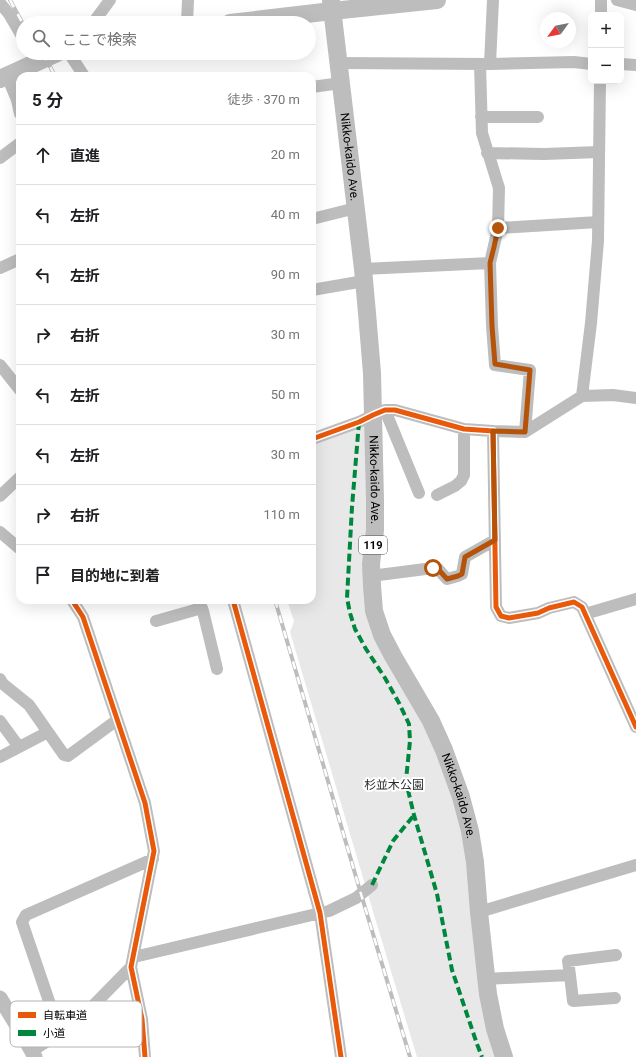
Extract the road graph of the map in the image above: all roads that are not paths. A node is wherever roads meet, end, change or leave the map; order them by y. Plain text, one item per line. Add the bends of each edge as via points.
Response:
1 (110, 0) edge
2 (188, 0) edge
3 (437, 0) edge
4 (493, 0) edge
5 (601, 0) edge
6 (617, 0) edge
7 (0, 3) edge
8 (332, 5) edge
9 (636, 5) edge
10 (601, 12) edge
11 (98, 16) edge
12 (188, 16) edge
13 (270, 16) edge
14 (16, 26) edge
15 (29, 60) edge
16 (74, 60) edge
17 (338, 63) junction
18 (485, 64) junction
19 (588, 64) edge
20 (624, 64) edge
21 (636, 65) edge
22 (81, 72) edge
23 (3, 77) edge
24 (341, 83) junction
25 (600, 84) edge
26 (316, 86) edge
27 (16, 98) edge
28 (538, 117) dead end
29 (480, 118) junction
30 (16, 147) edge
31 (599, 152) junction
32 (488, 153) junction
33 (0, 158) edge
34 (356, 208) junction
35 (316, 218) edge
36 (598, 222) junction
37 (498, 228) junction
38 (16, 261) edge
39 (490, 263) junction
40 (0, 268) edge
41 (363, 275) junction
42 (316, 289) edge
43 (0, 365) edge
44 (16, 385) edge
45 (582, 396) junction
46 (636, 398) edge
47 (379, 412) junction
48 (464, 429) junction
49 (493, 431) junction
50 (525, 432) junction
51 (316, 438) edge
52 (16, 481) edge
53 (419, 493) dead end
54 (437, 495) dead end
55 (0, 496) edge
56 (0, 532) edge
57 (495, 540) junction
58 (16, 546) edge
59 (371, 576) junction
60 (636, 600) edge
61 (75, 604) edge
62 (200, 604) edge
63 (235, 604) edge
64 (585, 614) junction
65 (156, 621) dead end
66 (217, 669) dead end
67 (0, 679) edge
68 (117, 720) junction
69 (0, 721) edge
70 (636, 727) edge
71 (48, 732) junction
72 (19, 747) junction
73 (0, 757) edge
74 (153, 859) junction
75 (636, 865) edge
76 (372, 885) dead end
77 (479, 912) junction
78 (320, 913) junction
79 (616, 955) dead end
80 (132, 962) junction
81 (570, 975) junction
82 (485, 979) junction
83 (0, 998) edge
84 (615, 998) dead end
85 (49, 1001) edge
86 (96, 1001) edge
87 (139, 1001) edge
88 (10, 1015) edge
89 (142, 1019) edge
90 (43, 1047) edge
91 (33, 1054) edge
92 (145, 1057) edge
93 (341, 1057) edge
94 (504, 1057) edge

1 - 11 street
2 - 12 street
3 - 8 highway
4 - 18 street
5 - 10 street
6 - 9 street
7 - 14 street
8 - 13 highway
8 - 17 highway, Nikko-kaido Ave. / 119
15 - 23 highway
16 - 22 street
17 - 18 street
17 - 24 highway, Nikko-kaido Ave. / 119
18 - 19 street
18 - 29 street
20 - 21 street
23 - 27 street
24 - 26 street
24 - 34 highway, Nikko-kaido Ave. / 119
25 - 31 street
28 - 29 street
29 - 32 street
30 - 33 street
31 - 32 street
31 - 36 street
32 - 37 street via 499,188
34 - 35 street
34 - 41 highway, Nikko-kaido Ave. / 119
36 - 37 street
36 - 45 street via 591,323
37 - 39 street
38 - 40 street
39 - 41 street
39 - 50 street via 495,364 530,370
41 - 42 street
41 - 47 highway, Nikko-kaido Ave. / 119 via 372,373
43 - 44 street
45 - 46 street via 613,395
45 - 50 street
47 - 48 street via 405,412
47 - 51 street
47 - 53 street
47 - 59 highway, Nikko-kaido Ave. / 119
48 - 49 street
48 - 54 street via 464,475 455,486
49 - 50 street
49 - 57 street
52 - 55 street
56 - 58 street
57 - 59 street via 465,557 462,574 458,576 447,579 438,569 433,568
57 - 64 street via 496,607 501,616 509,618 538,613 574,602 582,606
59 - 77 highway, Nikko-kaido Ave. / 119 via 374,611 382,635 431,721 461,797 475,862
60 - 64 street
61 - 68 street via 83,617
62 - 65 street
62 - 66 street
63 - 78 street
64 - 70 street
67 - 71 street via 29,704
68 - 71 street via 68,756 64,755
68 - 74 street via 145,803 154,851
69 - 72 street
71 - 72 street
72 - 73 street
74 - 80 street
74 - 85 street via 26,915 22,922
75 - 77 street
76 - 78 street via 356,898
77 - 82 highway, Nikko-kaido Ave. / 119
78 - 80 street
78 - 93 street
79 - 81 street via 568,961
80 - 86 street
80 - 87 street
81 - 82 street
81 - 84 street via 573,1000
82 - 94 highway, Nikko-kaido Ave. / 119 via 495,1029
83 - 88 main road
89 - 92 street
90 - 91 street

